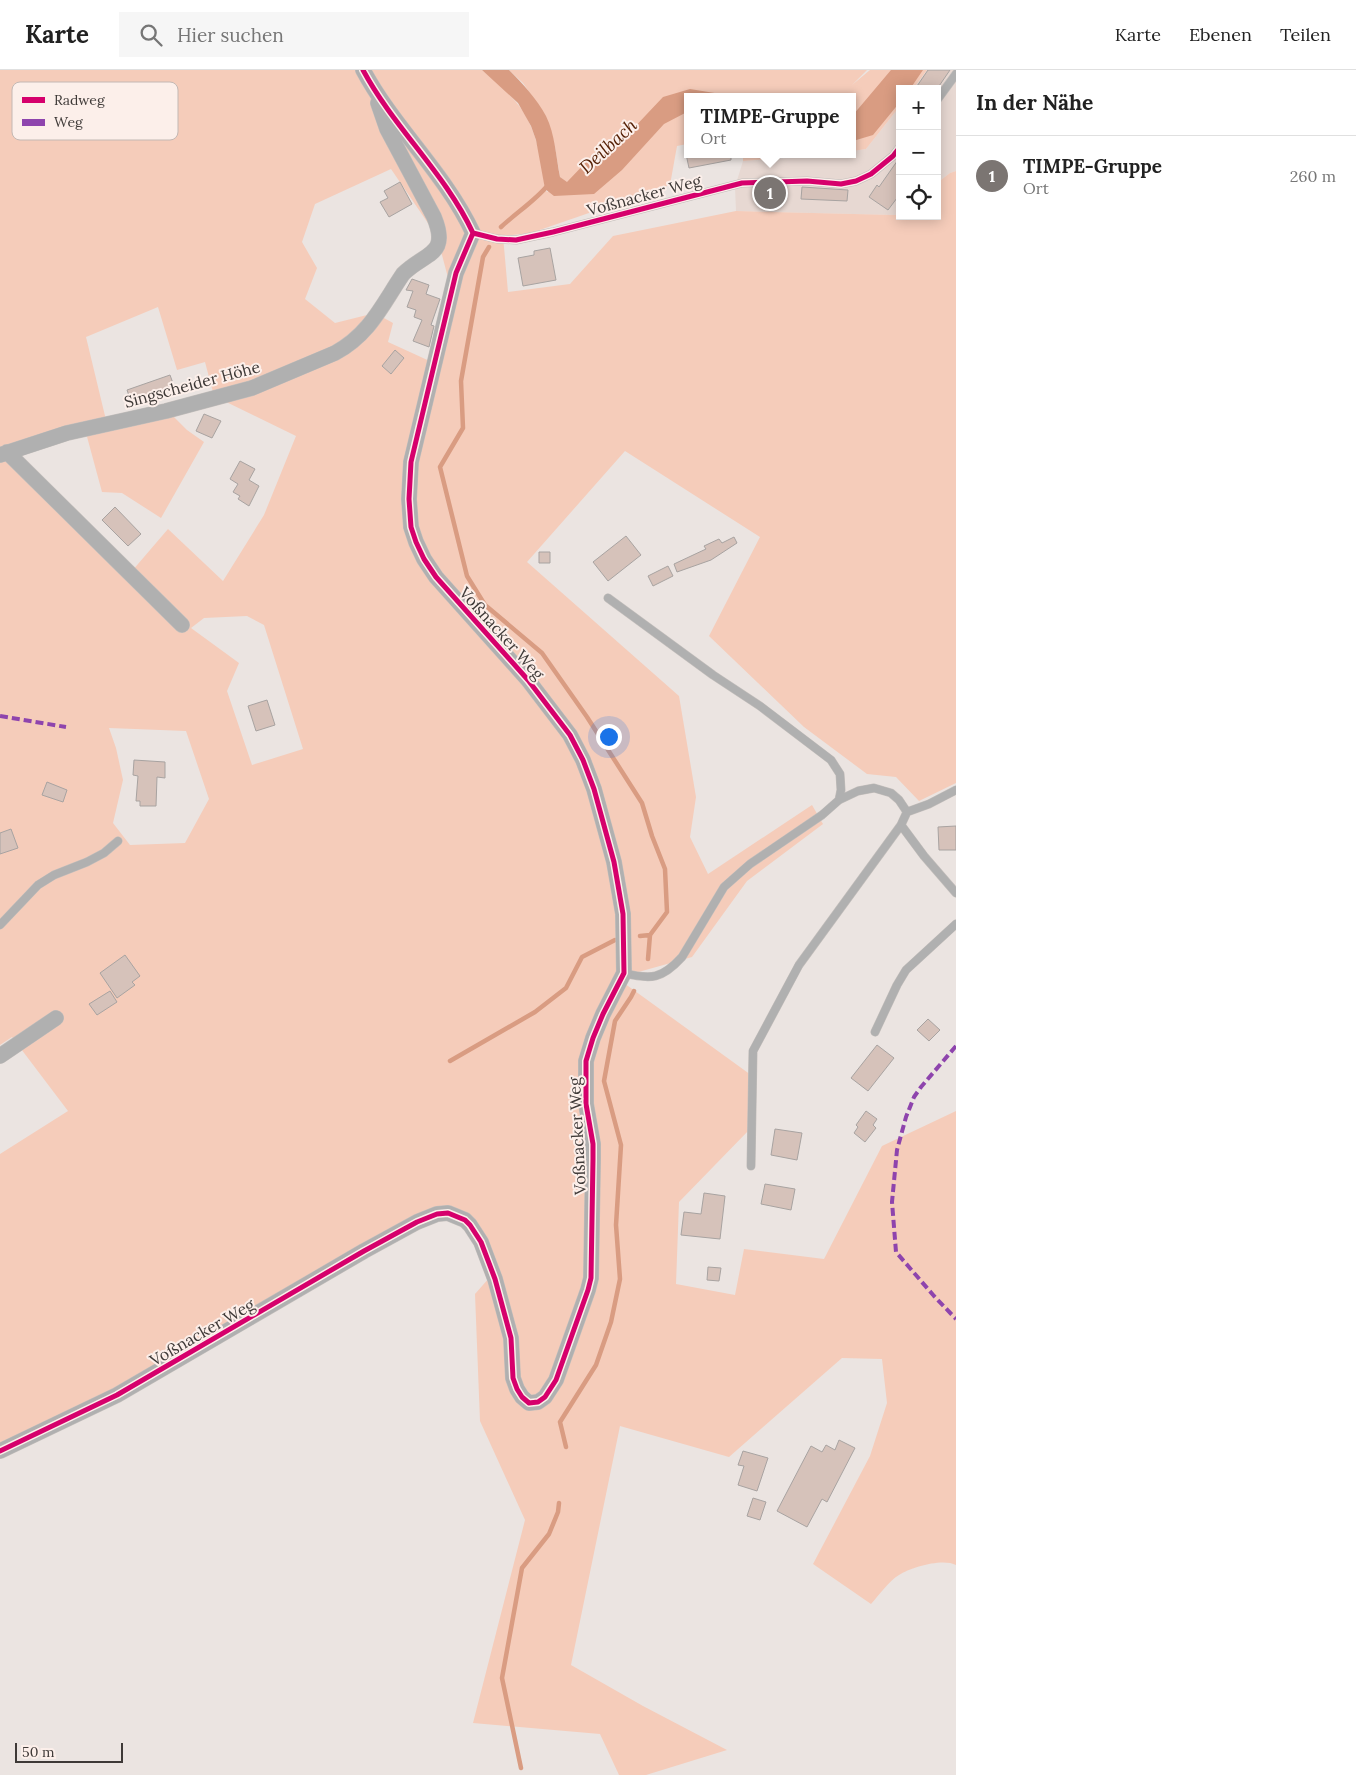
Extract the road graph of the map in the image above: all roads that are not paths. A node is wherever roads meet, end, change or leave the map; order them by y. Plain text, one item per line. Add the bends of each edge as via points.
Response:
1 (363, 70) edge
2 (956, 74) edge
3 (375, 92) junction
4 (941, 95) edge
5 (896, 152) edge
6 (473, 233) junction
7 (4, 454) edge
8 (608, 598) dead end
9 (182, 625) dead end
10 (956, 790) edge
11 (839, 800) junction
12 (907, 812) junction
13 (901, 825) junction
14 (118, 841) dead end
15 (956, 893) edge
16 (956, 924) edge
17 (0, 925) edge
18 (624, 973) junction
19 (56, 1018) dead end
20 (875, 1032) dead end
21 (0, 1056) edge
22 (751, 1166) dead end
23 (0, 1451) edge

1 - 3 street
2 - 4 lane
3 - 6 street via 440,178
3 - 7 street, Singscheider Höhe via 387,129 434,217 440,240 434,252 403,274 360,336 335,353 252,388 67,433
5 - 6 lane, Voßnacker Weg via 871,174 841,184 807,181 742,183 516,240
6 - 18 street, Voßnacker Weg via 456,273 411,462 411,527 424,560 436,577 542,697 570,735 583,760 619,888
7 - 9 street, Singscheider Höhe
8 - 11 lane via 831,760 840,774
10 - 12 lane
11 - 12 lane via 866,789 882,789 899,800
11 - 18 lane via 724,886 674,966 652,977 641,978
12 - 13 lane
13 - 15 lane
13 - 22 lane via 799,965 753,1051
14 - 17 lane via 104,853 38,885
16 - 20 lane via 906,970
18 - 23 street, Voßnacker Weg via 603,1014 586,1061 586,1104 593,1144 591,1278 556,1380 545,1397 528,1403 517,1389 513,1378 512,1338 496,1279 481,1242 465,1220 448,1213 437,1214 364,1251 117,1395
19 - 21 street

